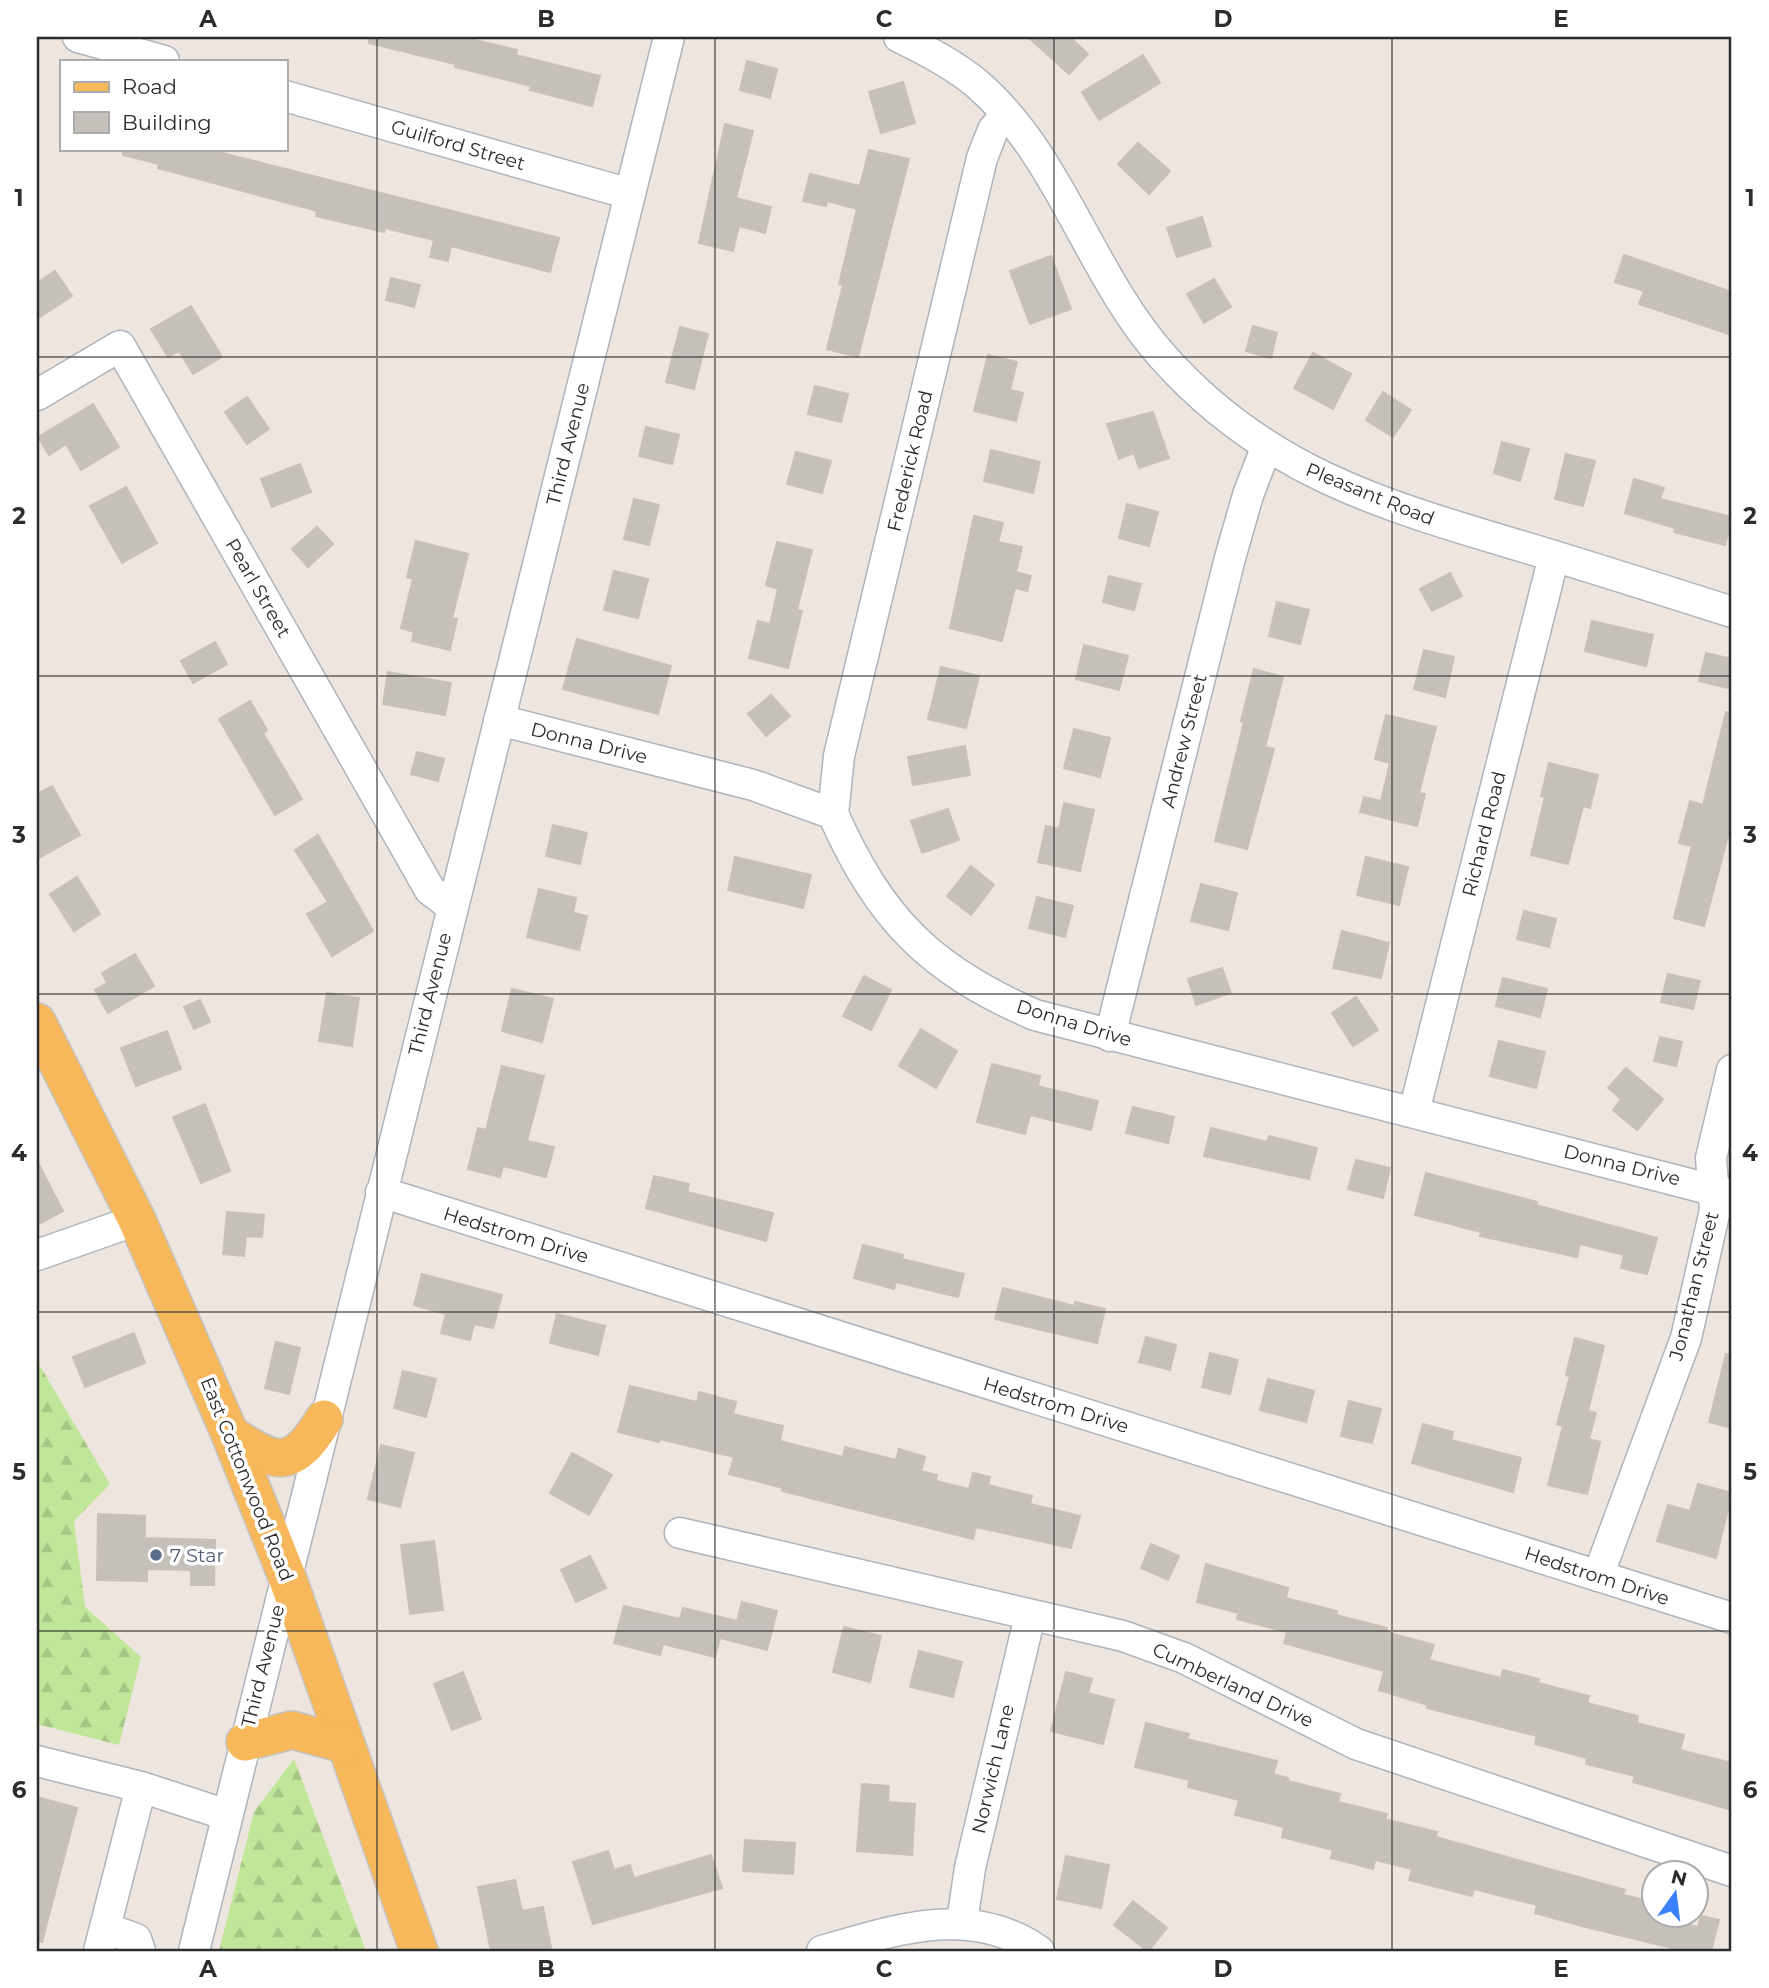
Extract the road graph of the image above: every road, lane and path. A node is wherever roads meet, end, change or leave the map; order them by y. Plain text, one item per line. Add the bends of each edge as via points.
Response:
1 (78, 37) edge
2 (669, 37) edge
3 (899, 37) edge
4 (160, 60) edge
5 (287, 97) edge
6 (1005, 115) junction
7 (631, 194) junction
8 (37, 395) edge
9 (1266, 447) junction
10 (1554, 556) junction
11 (1732, 612) edge
12 (499, 720) junction
13 (833, 814) junction
14 (452, 907) junction
15 (37, 1022) edge
16 (1110, 1036) junction
17 (1732, 1070) edge
18 (1414, 1112) junction
19 (381, 1192) junction
20 (1722, 1192) edge
21 (137, 1220) junction
22 (37, 1255) edge
23 (324, 1419) junction
24 (230, 1434) junction
25 (681, 1533) dead end
26 (286, 1573) junction
27 (1598, 1576) junction
28 (1030, 1616) junction
29 (1732, 1618) edge
30 (245, 1742) junction
31 (344, 1744) junction
32 (37, 1761) edge
33 (141, 1787) junction
34 (227, 1815) junction
35 (1732, 1871) edge
36 (962, 1922) junction
37 (102, 1940) edge
38 (140, 1951) edge
39 (194, 1951) edge
40 (419, 1951) edge
41 (822, 1951) edge
42 (1039, 1951) edge

1 - 4 street
2 - 7 street, Third Avenue
3 - 6 street, Pleasant Road via 977,84
5 - 7 street, Guilford Street
6 - 9 street, Pleasant Road via 1033,150 1120,302 1163,357 1210,404
6 - 13 street, Frederick Road via 993,130 982,158 839,756
7 - 12 street, Third Avenue
8 - 14 street, Pearl Street via 120,346 430,890
9 - 10 street, Pleasant Road via 1321,478 1402,510
9 - 16 street, Andrew Street via 1230,558
10 - 11 street, Pleasant Road
10 - 18 street, Richard Road
12 - 13 street, Donna Drive via 753,785
12 - 14 street, Third Avenue
13 - 16 street, Donna Drive via 878,898 946,969 1035,1014
14 - 19 street, Third Avenue
15 - 21 main road, East Cottonwood Road
16 - 18 street, Donna Drive
17 - 20 street, Jonathan Street via 1711,1158
18 - 20 street, Donna Drive
19 - 23 street, Third Avenue
19 - 27 street, Hedstrom Drive
20 - 27 street, Jonathan Street via 1686,1338
21 - 22 street
21 - 24 main road, East Cottonwood Road
23 - 24 main road via 309,1443 286,1459 259,1453
23 - 26 street, Third Avenue
24 - 26 main road, East Cottonwood Road
25 - 28 street, Cumberland Drive
26 - 30 street, Third Avenue
26 - 31 main road, East Cottonwood Road
27 - 29 street, Hedstrom Drive
28 - 35 street, Cumberland Drive via 1123,1636 1184,1658 1356,1744
28 - 36 street, Norwich Lane via 970,1868
30 - 31 main road via 292,1730
30 - 34 street, Third Avenue
31 - 40 main road, East Cottonwood Road
32 - 33 street
33 - 34 street
33 - 37 street
34 - 39 street, Third Avenue
36 - 41 street via 902,1927
36 - 42 street via 997,1929
37 - 38 street via 136,1939

